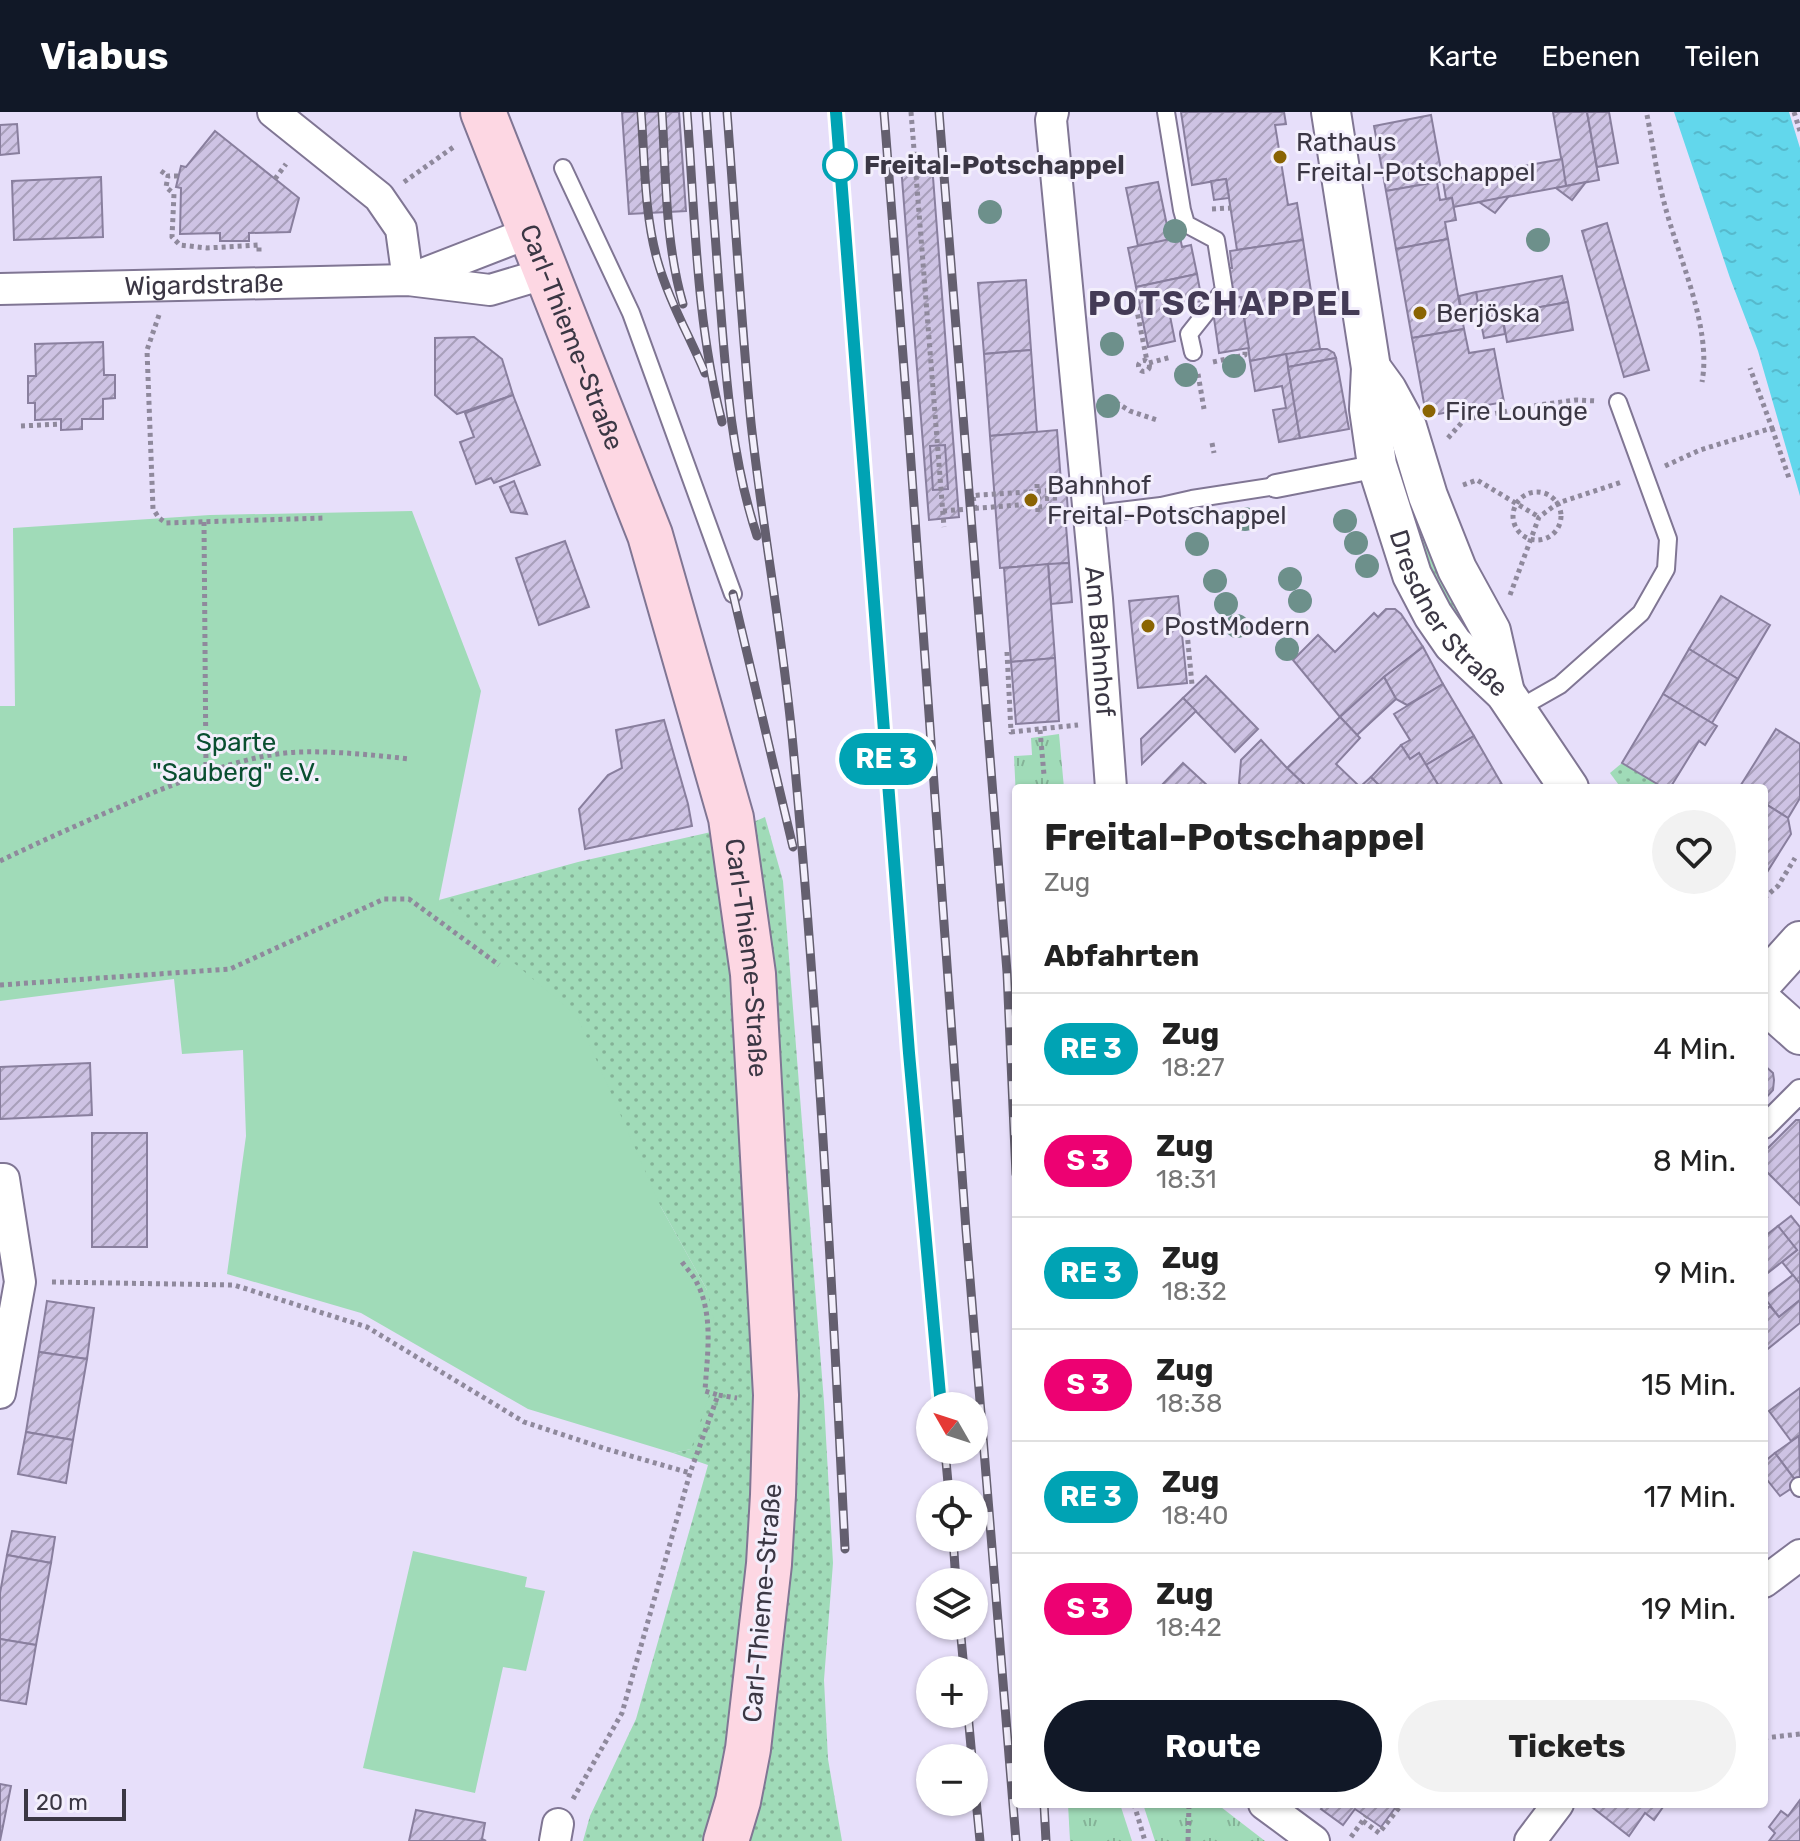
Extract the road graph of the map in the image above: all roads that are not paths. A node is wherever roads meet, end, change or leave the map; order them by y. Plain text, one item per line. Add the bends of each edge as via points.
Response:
1 (273, 112) edge
2 (1053, 112) edge
3 (1166, 112) edge
4 (1331, 112) edge
5 (474, 126) edge
6 (563, 168) dead end
7 (531, 232) junction
8 (547, 273) junction
9 (408, 280) junction
10 (0, 289) edge
11 (1193, 352) dead end
12 (1618, 402) road end
13 (1363, 469) dead end
14 (1276, 486) joint
15 (1077, 510) junction
16 (733, 594) dead end
17 (1511, 702) junction
18 (1111, 784) edge
19 (1566, 784) edge
20 (1800, 941) edge
21 (1768, 977) edge
22 (1768, 1007) edge
23 (1800, 1035) edge
24 (1800, 1091) edge
25 (1768, 1123) edge
26 (2, 1179) edge
27 (0, 1393) edge
28 (1800, 1555) edge
29 (1768, 1579) edge
30 (1269, 1808) edge
31 (1555, 1808) edge
32 (726, 1841) edge
33 (1314, 1841) edge
34 (1530, 1841) edge

1 - 9 street via 379,197 401,229
2 - 15 street, Am Bahnhof
3 - 11 lane via 1186,224 1216,240 1224,290 1189,334
4 - 17 street, Dresdner Straße via 1371,368 1369,409 1377,465 1412,575 1433,615 1453,644
5 - 7 main road, Carl-Thieme-Straße
6 - 16 lane via 631,313
7 - 8 main road, Carl-Thieme-Straße
7 - 9 street, Wigardstraße
8 - 9 street, Wigardstraße via 490,290
8 - 32 main road, Carl-Thieme-Straße via 650,535 731,818 753,974 776,1395 773,1495 748,1749
9 - 10 street, Wigardstraße
12 - 17 lane via 1668,539 1666,569 1641,613 1560,685
13 - 14 street
14 - 15 lane via 1161,506
15 - 18 street, Am Bahnhof via 1100,634
17 - 19 street, Dresdner Straße
20 - 21 street
22 - 23 street
24 - 25 street
26 - 27 street via 20,1282
28 - 29 street
30 - 33 street
31 - 34 street

